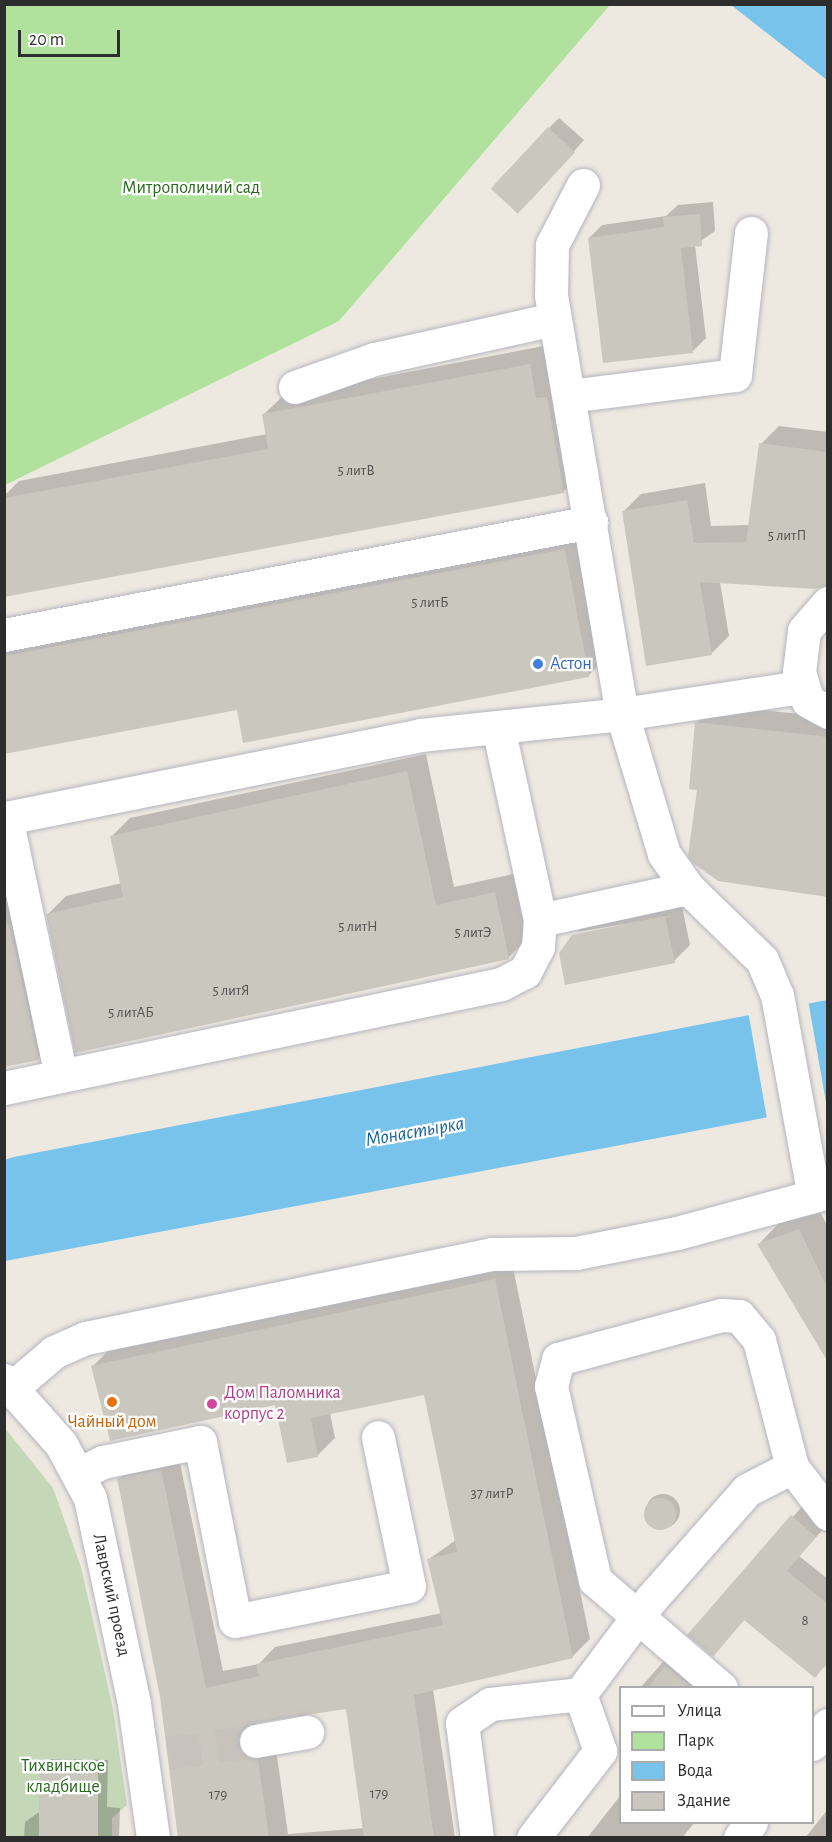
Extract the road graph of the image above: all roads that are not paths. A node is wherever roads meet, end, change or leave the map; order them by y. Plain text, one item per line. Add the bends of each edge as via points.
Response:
1 (583, 185) dead end
2 (751, 233) dead end
3 (555, 318) junction
4 (295, 387) dead end
5 (569, 396) junction
6 (591, 522) junction
7 (828, 603) edge
8 (4, 634) edge
9 (800, 687) junction
10 (828, 712) edge
11 (622, 714) junction
12 (498, 727) junction
13 (5, 817) edge
14 (688, 888) junction
15 (540, 920) junction
16 (61, 1076) junction
17 (4, 1088) edge
18 (821, 1194) edge
19 (8, 1384) edge
20 (378, 1437) dead end
21 (792, 1467) junction
22 (81, 1473) junction
23 (828, 1514) edge
24 (637, 1618) junction
25 (720, 1686) edge
26 (580, 1694) junction
27 (828, 1725) edge
28 (307, 1732) dead end
29 (255, 1741) tunnel mouth
30 (814, 1743) edge
31 (750, 1824) edge
32 (153, 1838) edge
33 (477, 1838) edge
34 (533, 1838) edge
35 (740, 1838) edge

1 - 3 street via 552,245
2 - 5 street via 735,375
3 - 4 street via 374,359
3 - 5 street
5 - 6 street
6 - 8 street
6 - 11 street
7 - 9 street via 804,631
9 - 10 street via 808,700
9 - 11 street
11 - 12 street
11 - 14 street via 649,819
12 - 13 street via 420,735
12 - 15 street
13 - 16 street
14 - 15 street
14 - 18 street via 762,960 777,995 805,1148
15 - 16 street via 538,947 525,972 501,984
16 - 17 street
18 - 19 street via 677,1233 576,1252 492,1254 86,1338 54,1352
19 - 22 street, Лаврский проезд
20 - 22 street via 409,1586 235,1621 200,1442 102,1462
21 - 23 street
21 - 24 street via 747,1490
21 - 24 street via 759,1340 752,1325 739,1316 722,1315 558,1359 551,1386 590,1568 604,1591
22 - 32 street, Лаврский проезд via 155,1754
24 - 25 street
24 - 26 street
26 - 33 street via 490,1704 462,1723
26 - 34 street via 600,1751
27 - 30 street
28 - 29 street
31 - 35 street

